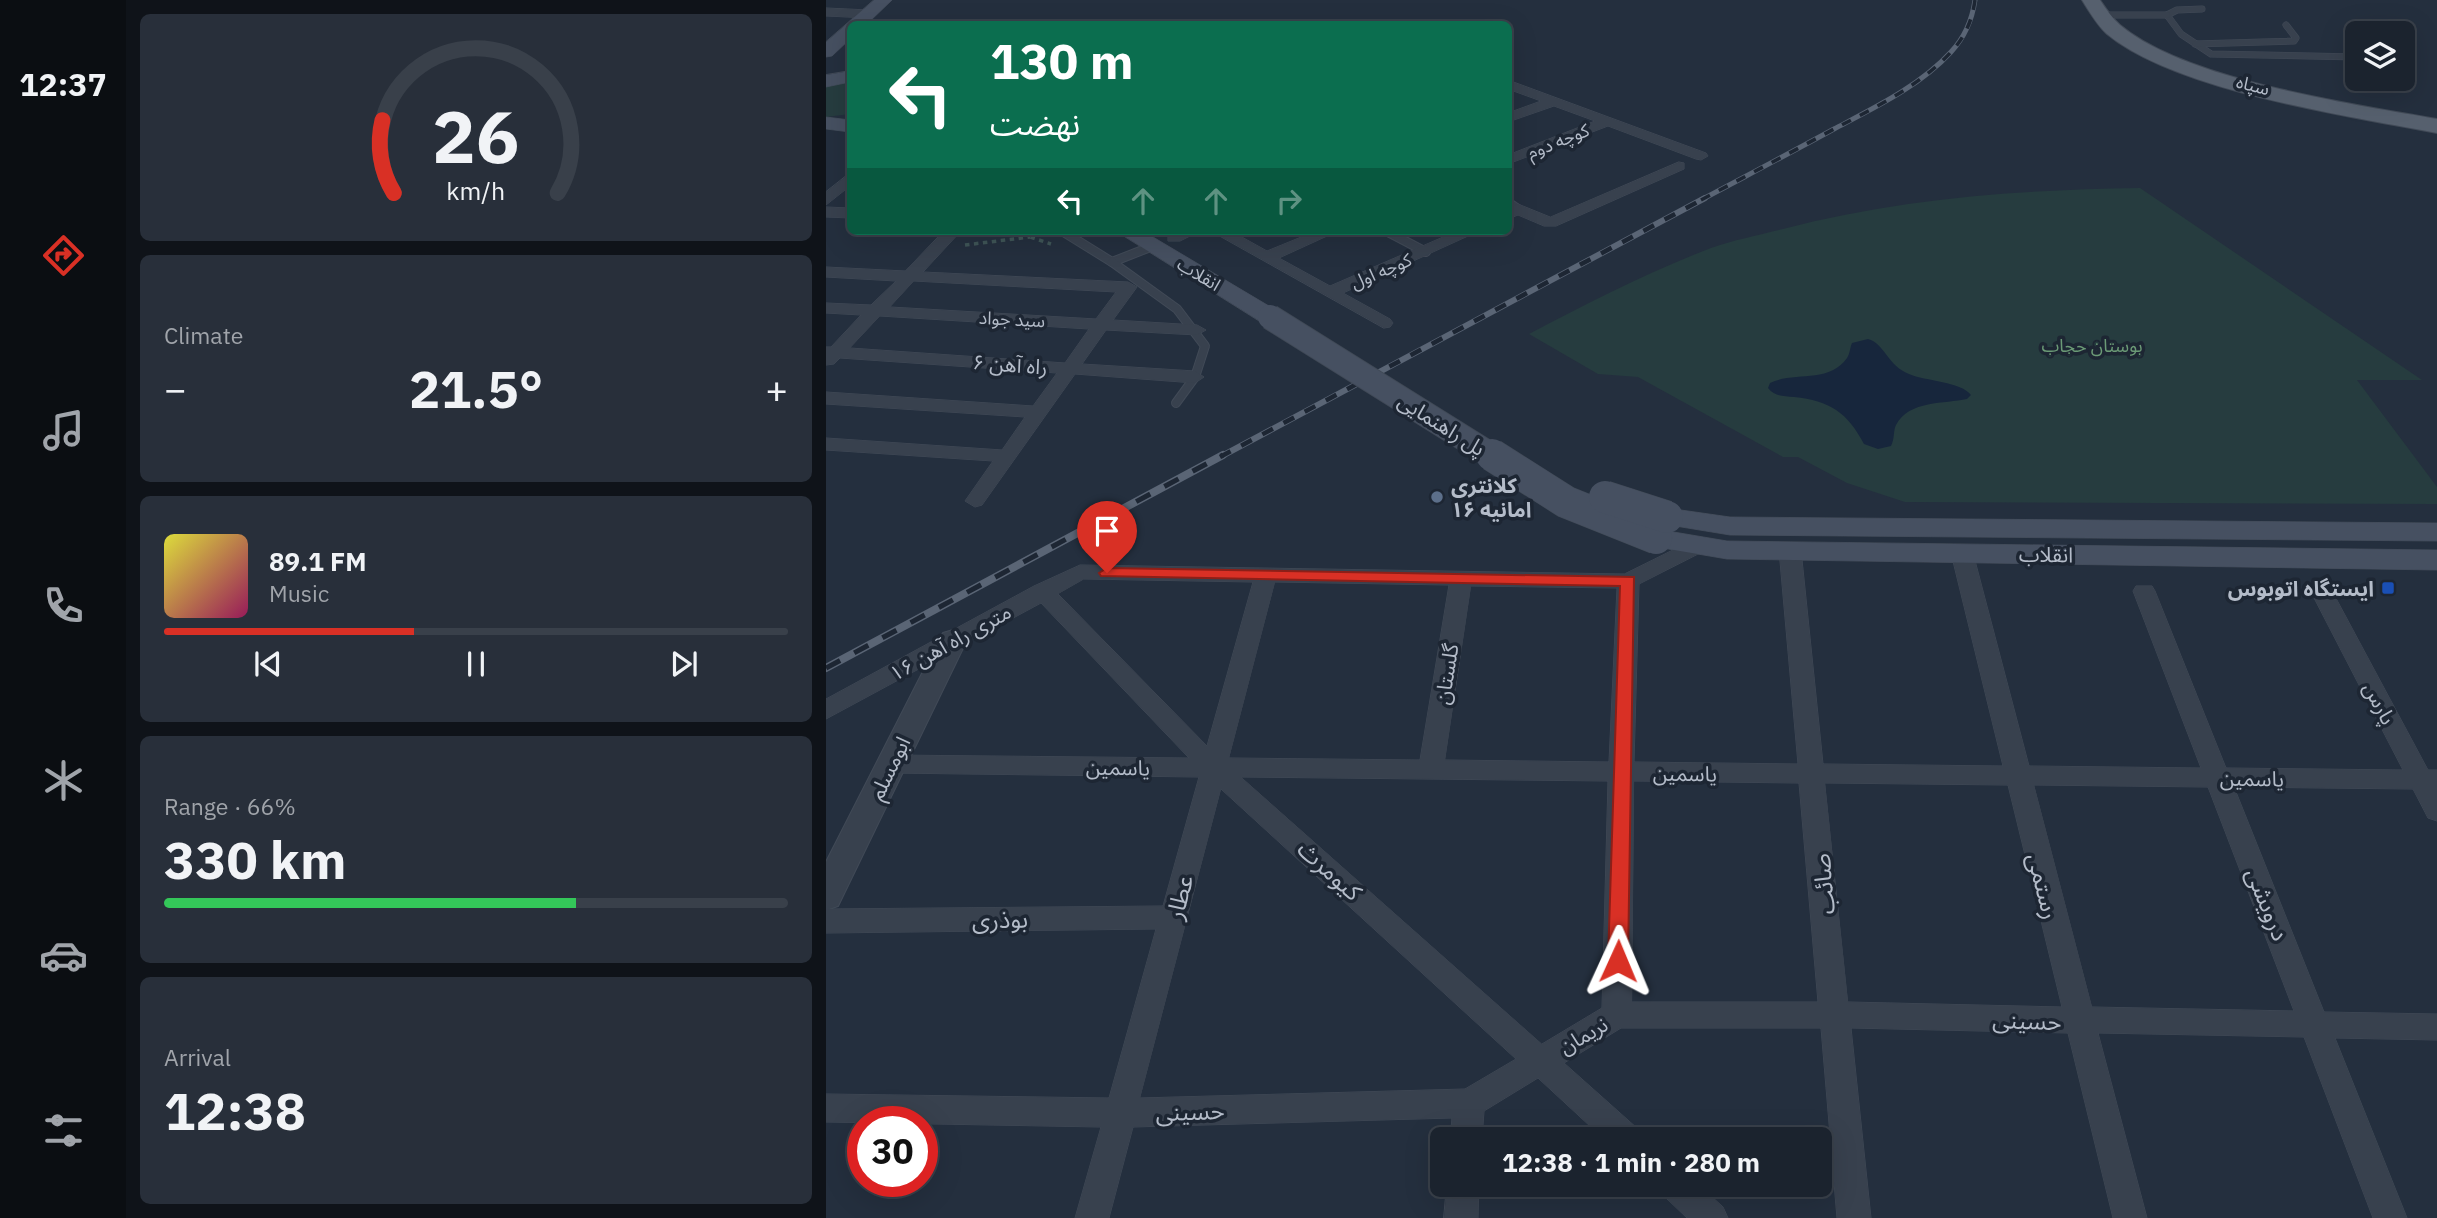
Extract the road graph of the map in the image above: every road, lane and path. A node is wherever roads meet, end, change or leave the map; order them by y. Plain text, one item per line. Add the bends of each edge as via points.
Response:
1 (884, 0) edge
2 (902, 0) edge
3 (2106, 7) edge
4 (2202, 9) dead end
5 (826, 12) edge
6 (2167, 15) junction
7 (867, 21) edge
8 (2286, 24) dead end
9 (847, 33) edge
10 (2193, 44) junction
11 (2256, 44) junction
12 (826, 52) edge
13 (2270, 56) junction
14 (2345, 57) edge
15 (847, 77) edge
16 (826, 81) edge
17 (1512, 85) edge
18 (1555, 101) junction
19 (1512, 117) edge
20 (2437, 117) edge
21 (847, 120) edge
22 (1608, 121) junction
23 (826, 122) edge
24 (847, 126) edge
25 (2437, 127) edge
26 (1701, 156) dead end
27 (1512, 158) edge
28 (1679, 166) dead end
29 (847, 181) edge
30 (827, 202) edge
31 (1512, 208) edge
32 (847, 212) edge
33 (949, 235) edge
34 (1068, 235) edge
35 (1226, 235) edge
36 (1321, 235) edge
37 (1394, 235) edge
38 (1462, 235) edge
39 (1171, 236) edge
40 (1030, 237) dead end
41 (936, 248) junction
42 (1426, 252) junction
43 (1266, 257) junction
44 (1112, 262) junction
45 (826, 272) edge
46 (909, 276) junction
47 (1329, 293) junction
48 (826, 307) edge
49 (876, 310) junction
50 (1280, 314) joint
51 (1384, 323) dead end
52 (1102, 324) junction
53 (1197, 330) junction
54 (829, 356) edge
55 (1070, 369) junction
56 (1195, 377) junction
57 (826, 398) edge
58 (1176, 403) dead end
59 (1039, 412) junction
60 (826, 444) edge
61 (1008, 456) junction
62 (975, 501) dead end
63 (1661, 528) junction
64 (2437, 532) edge
65 (1698, 545) junction
66 (1790, 550) junction
67 (1962, 553) junction
68 (2437, 560) edge
69 (1266, 576) junction
70 (1461, 579) junction
71 (1628, 581) junction
72 (1042, 591) junction
73 (2144, 591) dead end
74 (2323, 594) dead end
75 (953, 640) junction
76 (826, 710) edge
77 (891, 764) junction
78 (1214, 768) junction
79 (1431, 770) junction
80 (1621, 772) junction
81 (1812, 774) junction
82 (2016, 776) junction
83 (2218, 778) junction
84 (2429, 780) edge
85 (2437, 811) edge
86 (826, 896) edge
87 (1174, 917) junction
88 (826, 921) edge
89 (1617, 1015) junction
90 (1835, 1015) junction
91 (2079, 1021) junction
92 (2314, 1022) junction
93 (2437, 1027) edge
94 (1541, 1059) junction
95 (1469, 1103) junction
96 (826, 1108) edge
97 (1120, 1113) junction
98 (1467, 1127) edge
99 (1614, 1127) edge
100 (1462, 1197) edge
101 (1689, 1197) edge
102 (1092, 1218) edge
103 (1461, 1218) edge
104 (1711, 1218) edge
105 (1854, 1218) edge
106 (2130, 1218) edge
107 (2390, 1218) edge

1 - 7 main road
2 - 7 main road
3 - 6 lane
3 - 20 main road, سپاه via 2155,42 2191,58
3 - 25 main road, سپاه via 2114,30 2177,62 2301,97
4 - 6 lane via 2177,9
5 - 7 street
6 - 10 lane
8 - 11 lane via 2294,41
9 - 12 main road
10 - 11 lane
10 - 13 lane via 2222,56
11 - 13 lane
13 - 14 lane
15 - 16 main road
17 - 18 street
18 - 19 street
18 - 22 street
21 - 23 main road
22 - 26 street
22 - 27 street, کوچه دوم
23 - 24 main road
28 - 31 street via 1550,223
29 - 30 street
30 - 32 street
33 - 41 street
34 - 44 lane
35 - 43 street
36 - 43 street
37 - 42 lane
38 - 42 street, کوچه اول
39 - 44 lane
39 - 50 main road, انقلاب
40 - 41 path
41 - 46 street
42 - 47 street, کوچه اول
43 - 47 street
44 - 53 lane via 1138,277
45 - 46 street
46 - 49 street
46 - 52 street via 1128,287
47 - 51 street
48 - 49 street, سید جواد
49 - 52 street, سید جواد
49 - 54 street
50 - 63 main road, پل راهنمایی, bridge via 1566,502
52 - 53 street, سید جواد
52 - 55 street
53 - 56 lane via 1205,346
54 - 55 street, راه آهن ۶
55 - 56 street, راه آهن ۶
55 - 59 street
56 - 58 lane
57 - 59 street
59 - 61 street
60 - 61 street
61 - 62 street
63 - 64 main road, انقلاب
63 - 65 main road, انقلاب
65 - 66 main road, انقلاب
65 - 71 street
66 - 67 main road, انقلاب
66 - 81 street, صائب
67 - 68 main road, انقلاب
67 - 82 street, رستمی
69 - 70 street
69 - 72 street, ۱۶ متری راه آهن via 1073,574
69 - 78 street, عطار
70 - 71 street
70 - 79 street, گلستان
71 - 80 street, نریمان
72 - 75 street, ۱۶ متری راه آهن
72 - 78 street, کیومرث
73 - 83 street, درویشی
74 - 84 street, پارس
75 - 76 street, ۱۶ متری راه آهن
75 - 77 street, ابومسلم
77 - 78 street, یاسمین
77 - 86 street, ابومسلم
78 - 79 street, یاسمین
78 - 87 street, عطار
78 - 94 street, کیومرث
79 - 80 street, یاسمین
80 - 81 street, یاسمین
80 - 89 street, نریمان
81 - 82 street, یاسمین
81 - 90 street, صائب
82 - 83 street, یاسمین
82 - 91 street, رستمی
83 - 84 street, یاسمین
83 - 92 street, درویشی
84 - 85 street, پارس
87 - 88 street, بوذری
87 - 97 street, عطار
89 - 90 street, حسینی
89 - 94 street, نریمان
90 - 91 street, حسینی
90 - 105 street, صائب
91 - 92 street, حسینی
91 - 106 street, رستمی
92 - 93 street, حسینی
92 - 107 street, درویشی
94 - 95 street, حسینی
94 - 99 street, کیومرث
95 - 97 street, حسینی
95 - 98 street
96 - 97 street, حسینی
97 - 102 street, عطار
100 - 103 street
101 - 104 street

